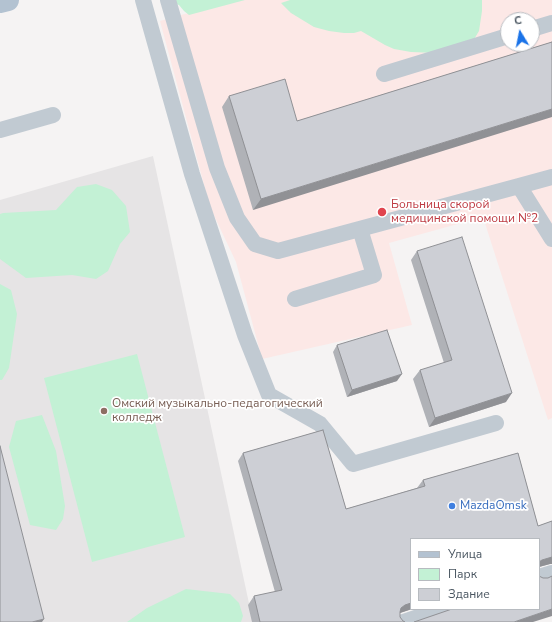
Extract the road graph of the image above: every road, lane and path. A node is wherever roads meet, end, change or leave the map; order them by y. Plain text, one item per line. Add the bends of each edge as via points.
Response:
1 (8, 0) edge
2 (143, 0) edge
3 (168, 0) edge
4 (0, 2) edge
5 (552, 23) edge
6 (540, 27) edge
7 (500, 38) edge
8 (384, 74) dead end
9 (53, 114) dead end
10 (0, 130) edge
11 (552, 177) edge
12 (519, 186) junction
13 (360, 229) junction
14 (552, 238) edge
15 (295, 299) dead end
16 (496, 423) dead end
17 (552, 573) edge
18 (540, 577) edge
19 (439, 610) edge
20 (403, 622) edge

1 - 4 main road
2 - 16 lane via 192,174 245,335 269,395 320,424 353,464
3 - 13 lane via 218,168 237,218 255,244 278,251
5 - 6 lane
7 - 8 lane
9 - 10 lane
11 - 12 lane
12 - 13 lane
12 - 14 lane
13 - 15 lane via 374,275
17 - 18 lane
19 - 20 lane

